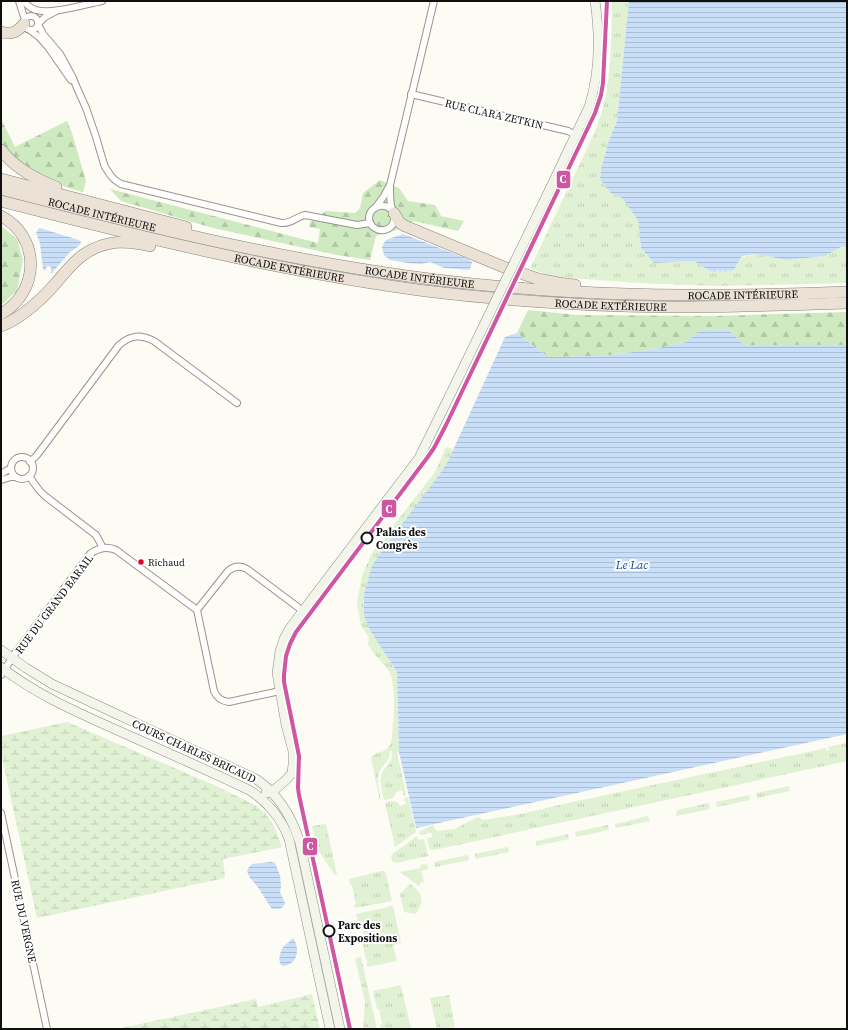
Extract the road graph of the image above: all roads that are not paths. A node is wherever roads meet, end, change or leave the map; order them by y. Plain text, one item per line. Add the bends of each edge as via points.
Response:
1 (19, 1) edge
2 (23, 1) edge
3 (102, 1) edge
4 (434, 1) edge
5 (598, 1) edge
6 (56, 11) junction
7 (38, 24) junction
8 (26, 25) junction
9 (1, 32) edge
10 (77, 88) junction
11 (411, 94) junction
12 (576, 135) junction
13 (1, 150) edge
14 (1, 179) edge
15 (390, 185) junction
16 (1, 190) edge
17 (1, 201) edge
18 (376, 207) junction
19 (393, 212) junction
20 (1, 216) edge
21 (144, 216) junction
22 (370, 223) junction
23 (284, 256) junction
24 (281, 267) junction
25 (847, 292) edge
26 (710, 295) junction
27 (847, 303) edge
28 (1, 314) edge
29 (1, 326) edge
30 (237, 403) dead end
31 (30, 462) junction
32 (11, 468) junction
33 (1, 474) edge
34 (29, 476) junction
35 (16, 477) junction
36 (1, 480) edge
37 (103, 548) junction
38 (197, 610) junction
39 (303, 611) junction
40 (1, 650) edge
41 (12, 658) junction
42 (2, 671) edge
43 (280, 692) junction
44 (266, 793) junction
45 (1, 813) edge
46 (47, 1029) edge
47 (330, 1029) edge
48 (340, 1029) edge

1 - 8 street
2 - 6 street via 34,10
3 - 6 street
4 - 11 street
5 - 12 main road via 596,85
6 - 7 street
7 - 8 street via 35,29
7 - 8 street via 33,16 28,17
7 - 10 street via 60,54
8 - 9 highway via 13,33
8 - 10 street via 48,47
10 - 22 street via 105,167 121,184 281,222 289,222 304,215 357,225
11 - 12 street, RUE CLARA ZETKIN
11 - 15 street
12 - 39 main road, bridge via 419,458
13 - 21 highway via 20,168 39,180
14 - 21 highway
15 - 18 street
15 - 19 street
16 - 23 highway, ROCADE INTÉRIEURE
17 - 24 highway, ROCADE EXTÉRIEURE via 172,244
18 - 19 street via 385,206
18 - 22 street via 371,212
19 - 22 street via 394,222 389,229 376,229
19 - 26 highway via 405,226 538,279 577,285
20 - 28 highway via 20,232 26,241 31,261 31,271 24,291 11,307
21 - 23 highway
23 - 26 highway, ROCADE INTÉRIEURE via 381,272 494,286 593,293
24 - 27 highway, ROCADE EXTÉRIEURE via 428,291 562,303 671,307
24 - 29 highway via 133,242 113,242 84,254 45,296
25 - 26 highway, ROCADE INTÉRIEURE
30 - 31 street via 154,341 144,337 132,337 120,345
31 - 32 street via 25,458 18,458
31 - 34 street via 32,468
32 - 33 street
32 - 35 street
34 - 35 street via 23,479
34 - 37 street via 45,496 96,535
35 - 36 street
37 - 38 street, RUE DU GRAND BARAIL via 116,550
37 - 41 street, RUE DU GRAND BARAIL via 90,554
38 - 39 street via 228,571 237,566 247,569
38 - 43 street via 214,691 220,700 229,702
39 - 43 main road via 290,628 280,651 277,673
40 - 41 main road, COURS CHARLES BRICAUD
41 - 42 street
41 - 44 main road, COURS CHARLES BRICAUD via 52,684 256,779
42 - 44 main road, COURS CHARLES BRICAUD via 51,699 176,757
43 - 44 main road via 293,751 292,773
44 - 47 main road, COURS CHARLES BRICAUD via 289,839
44 - 48 main road, COURS CHARLES BRICAUD via 284,807 297,834
45 - 46 street, RUE DU VERGNE

